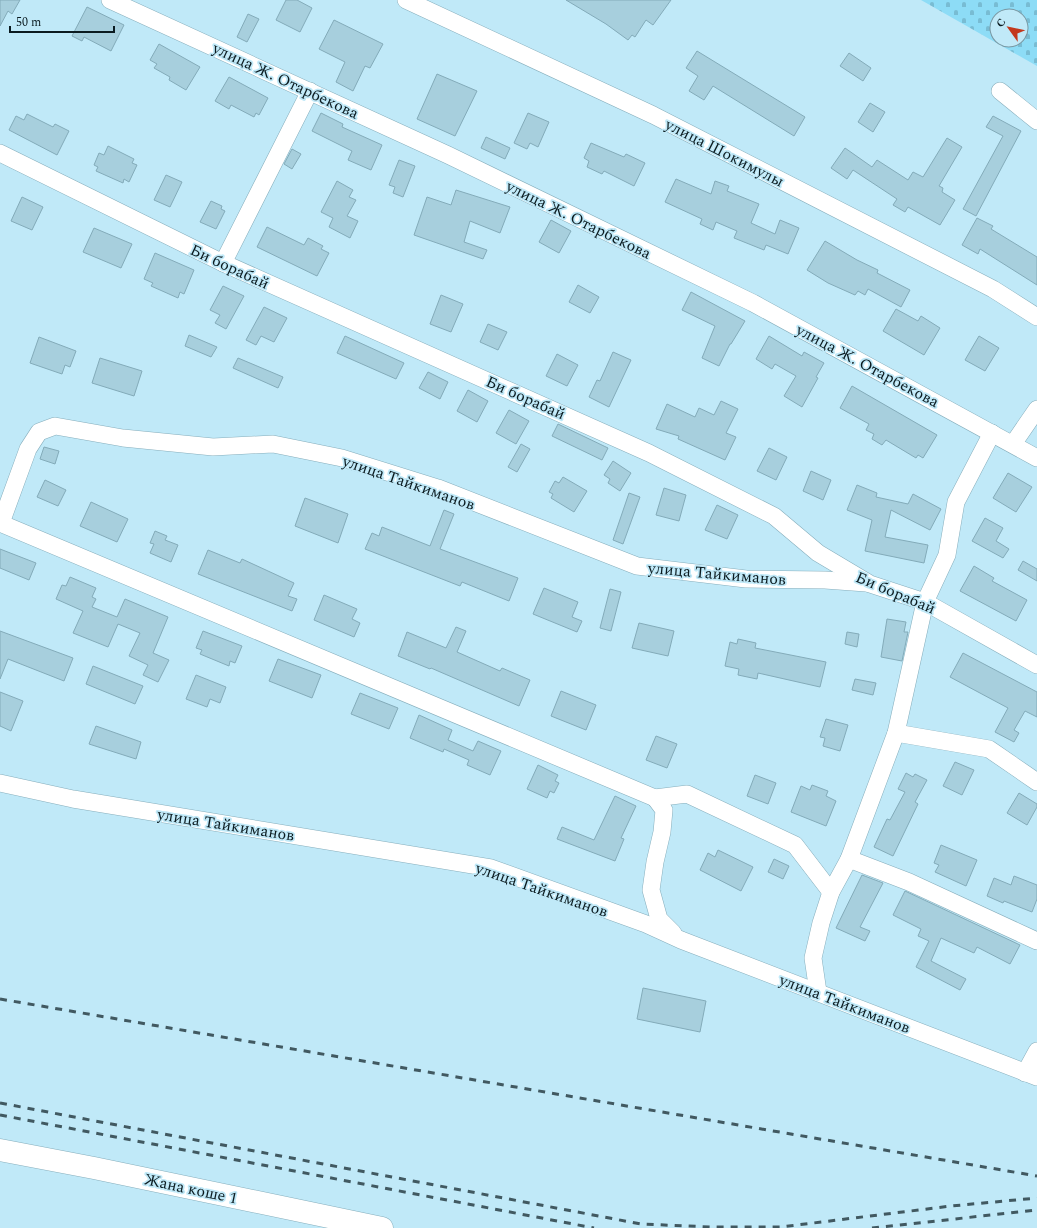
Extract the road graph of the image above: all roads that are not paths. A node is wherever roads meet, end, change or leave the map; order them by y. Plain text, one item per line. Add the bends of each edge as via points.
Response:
1 (110, 0) edge
2 (406, 0) edge
3 (310, 91) junction
4 (1000, 91) dead end
5 (1037, 121) edge
6 (0, 153) edge
7 (223, 263) junction
8 (1037, 317) edge
9 (1037, 409) edge
10 (992, 433) junction
11 (1013, 444) junction
12 (1037, 458) edge
13 (1, 523) edge
14 (870, 584) junction
15 (925, 602) junction
16 (1037, 665) edge
17 (896, 733) junction
18 (1037, 782) edge
19 (0, 783) edge
20 (655, 798) junction
21 (849, 859) junction
22 (831, 892) junction
23 (681, 940) junction
24 (1037, 941) edge
25 (818, 992) junction
26 (1037, 1051) edge
27 (1031, 1075) edge
28 (0, 1150) edge
29 (382, 1228) edge

1 - 3 street, улица Ж. Отарбекова
2 - 8 street, улица Шокимулы via 653,115 993,289
3 - 7 street
3 - 10 street, улица Ж. Отарбекова via 455,158 753,304
4 - 5 street
6 - 7 street, Би борабай
7 - 14 street, Би борабай via 649,453 774,516 818,553
9 - 11 street
10 - 11 street, улица Ж. Отарбекова
10 - 15 street via 956,502 947,555
11 - 12 street, улица Ж. Отарбекова
13 - 14 street, улица Тайкиманов via 28,449 39,432 55,426 123,438 213,447 273,444 342,458 438,488 637,566 746,579 825,580
13 - 20 street, улица Тайкиманов
14 - 15 street, Би борабай
15 - 16 street, Би борабай
15 - 17 street
17 - 18 street via 989,749
17 - 21 street
19 - 23 street, улица Тайкиманов via 73,799 491,868 646,924
20 - 22 street, улица Тайкиманов via 687,794 795,845
20 - 23 street via 664,810 651,890 659,919
21 - 22 street
21 - 24 street via 910,882
22 - 25 street via 813,958
23 - 25 street, улица Тайкиманов
25 - 27 street, улица Тайкиманов
26 - 27 street
28 - 29 street, Жана коше 1

